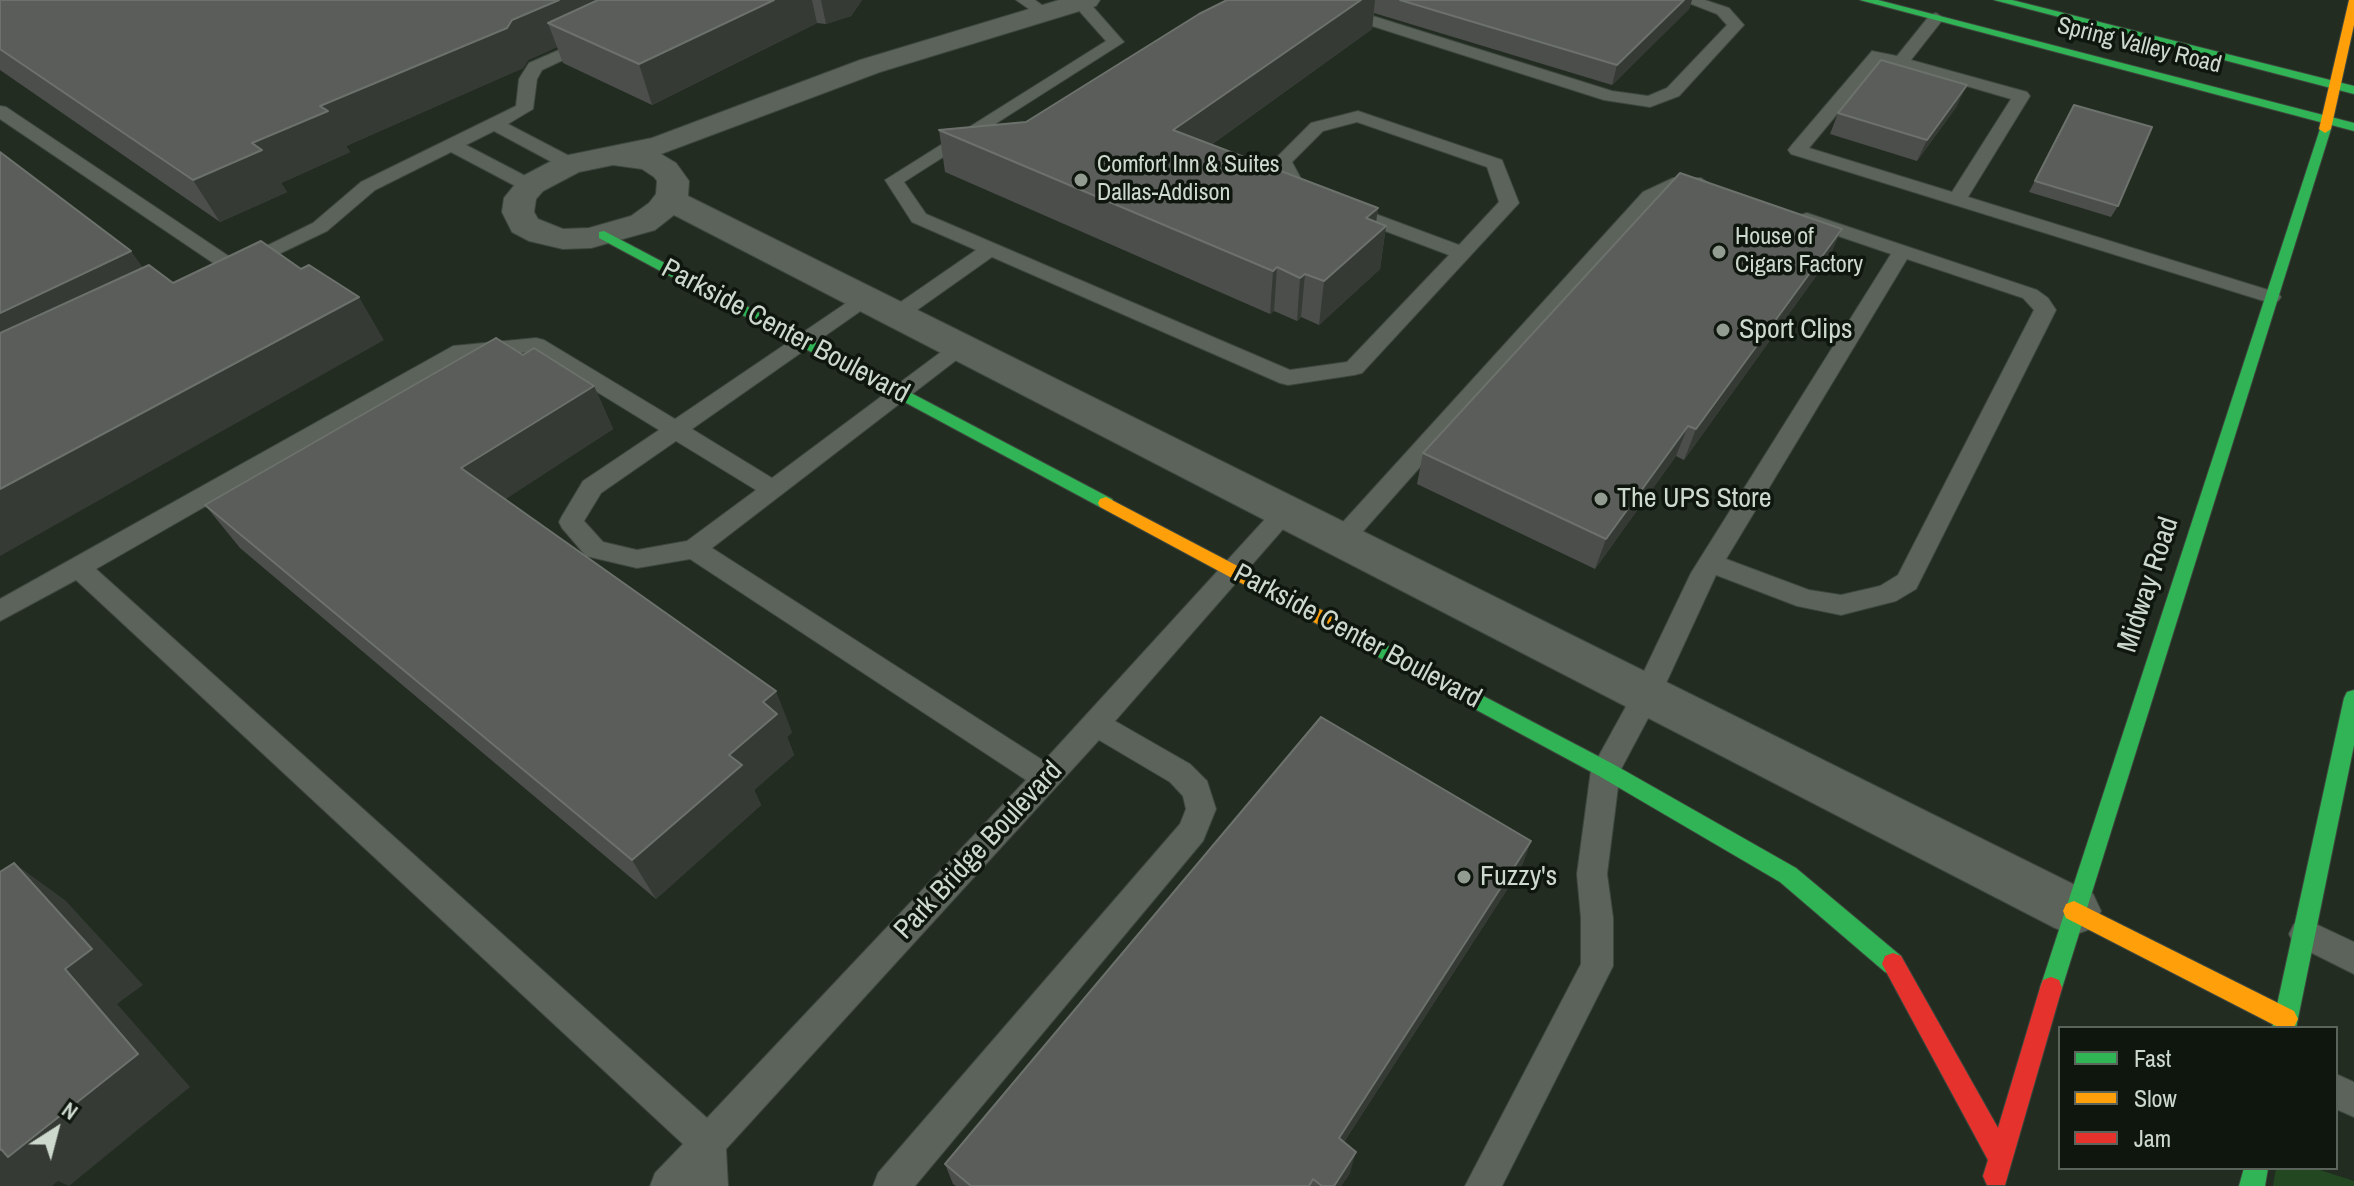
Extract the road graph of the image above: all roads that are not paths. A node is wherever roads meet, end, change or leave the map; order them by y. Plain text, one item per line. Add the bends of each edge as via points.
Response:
1 (1306, 0) edge
2 (1689, 0) edge
3 (1865, 0) edge
4 (1999, 0) edge
5 (2354, 0) edge
6 (1084, 1) edge
7 (1034, 7) edge
8 (1936, 18) junction
9 (606, 34) edge
10 (1901, 62) junction
11 (2333, 85) junction
12 (2354, 90) edge
13 (778, 102) junction
14 (0, 111) edge
15 (2328, 120) junction
16 (494, 124) junction
17 (2354, 127) edge
18 (452, 145) junction
19 (613, 156) junction
20 (570, 164) junction
21 (530, 186) junction
22 (671, 190) junction
23 (1725, 191) edge
24 (1957, 200) junction
25 (1791, 214) edge
26 (604, 235) junction
27 (990, 249) junction
28 (1462, 253) junction
29 (1901, 253) junction
30 (235, 269) junction
31 (207, 283) edge
32 (2271, 297) junction
33 (881, 307) junction
34 (804, 342) junction
35 (961, 348) junction
36 (901, 393) junction
37 (675, 430) junction
38 (771, 488) junction
39 (1286, 512) junction
40 (1341, 540) junction
41 (694, 549) junction
42 (1710, 563) junction
43 (78, 567) junction
44 (1232, 570) junction
45 (0, 611) edge
46 (1647, 694) junction
47 (2354, 698) edge
48 (1095, 724) junction
49 (1606, 770) junction
50 (1047, 778) junction
51 (2074, 911) junction
52 (2305, 934) junction
53 (2354, 959) edge
54 (2285, 1023) edge
55 (708, 1143) junction
56 (2001, 1158) junction
57 (668, 1186) edge
58 (710, 1186) edge
59 (891, 1186) edge
60 (1483, 1186) edge
61 (1993, 1186) edge

1 - 2 lane via 1610,96 1650,102 1673,92 1736,25 1723,11
3 - 8 main road, Spring Valley Road
4 - 11 main road, Spring Valley Road
5 - 11 main road, Midway Road
6 - 7 street
6 - 27 lane via 1116,42 894,180 919,218
7 - 13 street
8 - 10 lane
8 - 15 main road, Spring Valley Road
9 - 16 lane via 535,67 524,109
10 - 24 lane via 2021,96
10 - 24 lane via 1878,55 1797,150
11 - 12 main road, Spring Valley Road
11 - 15 main road, Midway Road
13 - 19 street via 661,145
13 - 22 street via 696,160
14 - 30 lane
15 - 17 main road, Spring Valley Road
15 - 32 main road, Midway Road
16 - 18 lane
16 - 20 lane
18 - 21 lane
18 - 30 lane via 368,186 320,227
19 - 20 street
19 - 22 street via 650,161 665,170
20 - 21 street
21 - 26 street via 520,198 518,212 524,225 563,239
22 - 26 street via 661,210 643,223
22 - 33 street
23 - 40 lane via 1673,184 1650,196
24 - 32 lane
25 - 29 lane
26 - 34 main road, Parkside Center Boulevard
27 - 28 lane via 1288,378 1354,368
27 - 33 lane
28 - 28 lane via 1509,203 1495,164 1358,116 1317,127 1282,161 1299,192
29 - 42 lane
29 - 42 lane via 2030,294 2045,310 1907,582 1887,594 1841,605 1806,599
30 - 31 lane
32 - 51 main road, Midway Road
33 - 34 lane
33 - 35 street
34 - 36 main road, Parkside Center Boulevard
34 - 37 lane
35 - 36 lane
35 - 39 street
36 - 38 lane
36 - 44 main road, Parkside Center Boulevard
37 - 38 lane
37 - 41 lane via 592,487 571,522 595,549 637,559
37 - 43 lane via 536,345 461,351
38 - 41 lane
39 - 40 street
39 - 44 lane, Park Bridge Boulevard
40 - 46 street
41 - 50 lane
42 - 46 lane
43 - 45 lane
43 - 55 lane
44 - 48 lane, Park Bridge Boulevard
44 - 49 main road, Parkside Center Boulevard
46 - 49 lane
46 - 51 street
47 - 52 main road
48 - 50 lane, Park Bridge Boulevard
48 - 59 lane via 1180,773 1197,790 1201,809 1192,832
49 - 56 main road, Parkside Center Boulevard via 1788,875 1893,964
49 - 60 lane via 1592,874 1597,966
50 - 55 lane, Park Bridge Boulevard
51 - 54 main road
51 - 56 main road, Midway Road
52 - 53 lane
52 - 54 main road
55 - 57 lane, Park Bridge Boulevard
55 - 58 lane
56 - 61 main road, Midway Road

